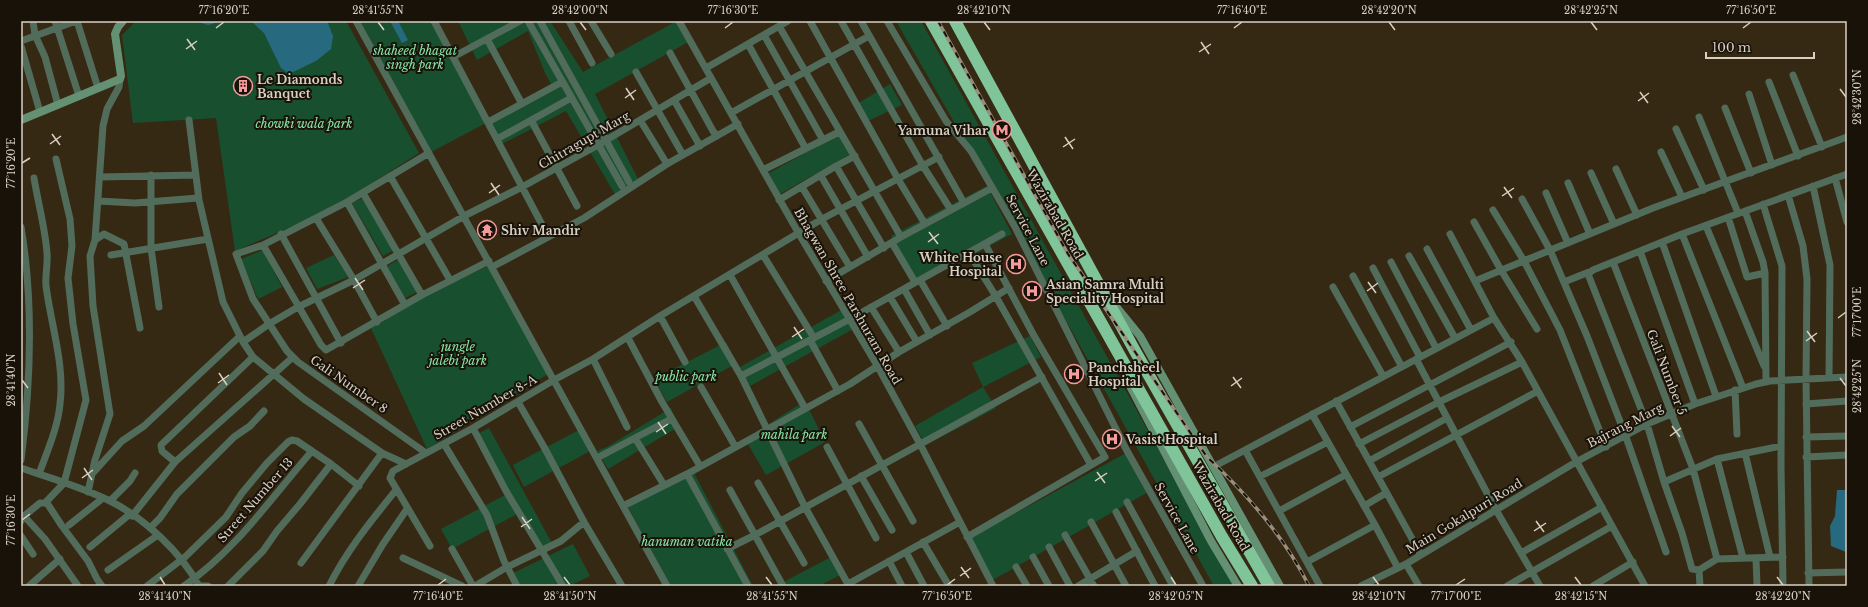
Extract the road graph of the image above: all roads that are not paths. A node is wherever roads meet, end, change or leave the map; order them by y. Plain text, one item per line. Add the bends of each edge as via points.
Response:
1 (33, 21) edge
2 (77, 21) edge
3 (123, 21) edge
4 (356, 21) edge
5 (434, 21) edge
6 (520, 21) edge
7 (528, 21) edge
8 (540, 21) edge
9 (569, 21) edge
10 (591, 21) edge
11 (679, 21) edge
12 (788, 21) edge
13 (810, 21) edge
14 (841, 21) edge
15 (861, 21) edge
16 (887, 21) edge
17 (931, 21) edge
18 (955, 21) edge
19 (56, 24) edge
20 (779, 26) junction
21 (35, 35) junction
22 (764, 35) junction
23 (869, 36) junction
24 (487, 39) junction
25 (21, 41) edge
26 (748, 44) junction
27 (854, 45) junction
28 (21, 46) edge
29 (670, 53) dead end
30 (611, 54) dead end
31 (453, 57) junction
32 (830, 58) junction
33 (592, 63) dead end
34 (706, 68) junction
35 (806, 71) junction
36 (636, 72) dead end
37 (1793, 75) dead end
38 (712, 78) junction
39 (120, 79) junction
40 (790, 80) junction
41 (562, 82) junction
42 (1769, 82) dead end
43 (98, 88) junction
44 (690, 90) junction
45 (772, 90) junction
46 (1749, 94) dead end
47 (79, 96) junction
48 (571, 98) junction
49 (674, 100) junction
50 (522, 104) junction
51 (58, 105) junction
52 (1725, 108) dead end
53 (658, 110) junction
54 (40, 112) junction
55 (731, 112) junction
56 (1699, 117) dead end
57 (21, 120) edge
58 (189, 120) dead end
59 (531, 120) junction
60 (640, 120) junction
61 (488, 122) junction
62 (738, 124) junction
63 (1676, 129) dead end
64 (839, 132) junction
65 (717, 136) junction
66 (1847, 137) edge
67 (497, 139) junction
68 (606, 140) junction
69 (823, 140) junction
70 (598, 145) junction
71 (700, 146) junction
72 (1822, 147) junction
73 (806, 148) junction
74 (1661, 152) dead end
75 (429, 153) junction
76 (683, 155) junction
77 (855, 156) junction
78 (1798, 156) junction
79 (939, 157) junction
80 (56, 159) dead end
81 (667, 164) junction
82 (1772, 165) junction
83 (836, 166) junction
84 (923, 166) junction
85 (556, 168) junction
86 (1616, 169) dead end
87 (763, 170) junction
88 (1591, 173) dead end
89 (1751, 173) junction
90 (1847, 174) edge
91 (150, 175) junction
92 (196, 175) junction
93 (390, 176) junction
94 (821, 176) junction
95 (100, 177) junction
96 (34, 178) dead end
97 (1835, 178) junction
98 (898, 179) junction
99 (629, 182) dead end
100 (1726, 182) junction
101 (1568, 183) dead end
102 (622, 186) dead end
103 (1813, 186) junction
104 (522, 187) junction
105 (802, 187) junction
106 (992, 188) junction
107 (1704, 190) junction
108 (876, 191) junction
109 (363, 193) junction
110 (1546, 193) dead end
111 (1788, 195) junction
112 (1682, 197) junction
113 (198, 198) junction
114 (1522, 199) dead end
115 (780, 200) junction
116 (98, 201) junction
117 (857, 201) junction
118 (151, 202) junction
119 (347, 202) junction
120 (964, 203) junction
121 (1763, 204) junction
122 (577, 206) dead end
123 (840, 210) junction
124 (951, 210) junction
125 (1493, 210) dead end
126 (1742, 212) junction
127 (1637, 215) junction
128 (464, 216) junction
129 (1728, 217) junction
130 (316, 218) junction
131 (822, 219) junction
132 (1474, 222) dead end
133 (1847, 222) edge
134 (925, 224) junction
135 (1614, 224) junction
136 (1706, 226) junction
137 (21, 227) edge
138 (282, 234) junction
139 (799, 234) junction
140 (1002, 234) dead end
141 (1450, 234) dead end
142 (1590, 234) junction
143 (1682, 234) junction
144 (548, 236) junction
145 (901, 237) junction
146 (426, 238) junction
147 (208, 239) junction
148 (95, 240) junction
149 (1662, 242) junction
150 (892, 243) junction
151 (1568, 243) junction
152 (985, 244) junction
153 (263, 245) junction
154 (151, 248) junction
155 (884, 248) junction
156 (1427, 249) dead end
157 (1550, 250) junction
158 (1640, 251) junction
159 (127, 252) junction
160 (969, 253) junction
161 (399, 254) junction
162 (110, 255) dead end
163 (763, 255) junction
164 (1410, 256) dead end
165 (868, 257) junction
166 (1524, 261) junction
167 (1391, 262) dead end
168 (1613, 262) junction
169 (381, 264) junction
170 (490, 264) junction
171 (850, 267) junction
172 (1373, 268) dead end
173 (1501, 270) junction
174 (1589, 272) junction
175 (1765, 273) junction
176 (730, 275) junction
177 (1352, 276) dead end
178 (354, 280) junction
179 (450, 280) junction
180 (826, 281) junction
181 (918, 281) junction
182 (1475, 281) junction
183 (1564, 282) junction
184 (1333, 287) dead end
185 (1009, 288) junction
186 (1101, 288) junction
187 (904, 289) junction
188 (422, 295) junction
189 (995, 295) junction
190 (694, 296) junction
191 (890, 297) junction
192 (316, 298) junction
193 (1088, 299) junction
194 (405, 305) junction
195 (159, 307) dead end
196 (298, 307) junction
197 (871, 307) junction
198 (660, 316) junction
199 (1494, 318) junction
200 (850, 319) junction
201 (377, 322) junction
202 (269, 324) junction
203 (947, 326) junction
204 (140, 328) dead end
205 (1537, 329) dead end
206 (1471, 330) junction
207 (930, 335) junction
208 (628, 338) junction
209 (1455, 338) junction
210 (241, 339) junction
211 (812, 339) junction
212 (917, 342) junction
213 (1511, 342) junction
214 (341, 343) junction
215 (1436, 348) junction
216 (899, 352) junction
217 (253, 357) junction
218 (293, 357) junction
219 (777, 358) junction
220 (1418, 358) junction
221 (593, 359) junction
222 (685, 362) dead end
223 (1522, 362) junction
224 (878, 367) junction
225 (1402, 367) junction
226 (1765, 370) junction
227 (273, 374) junction
228 (741, 376) junction
229 (1383, 376) junction
230 (1042, 377) junction
231 (1847, 377) edge
232 (1829, 378) junction
233 (1806, 379) junction
234 (554, 380) junction
235 (1781, 380) junction
236 (1766, 382) junction
237 (1429, 384) junction
238 (701, 387) dead end
239 (1743, 388) junction
240 (838, 390) junction
241 (1735, 390) junction
242 (1538, 391) junction
243 (1716, 396) junction
244 (518, 402) junction
245 (1336, 402) junction
246 (1438, 402) junction
247 (1847, 402) edge
248 (1695, 404) junction
249 (1806, 404) junction
250 (24, 408) edge
251 (805, 408) junction
252 (264, 411) dead end
253 (1312, 414) junction
254 (1671, 414) junction
255 (1447, 418) junction
256 (671, 419) junction
257 (859, 424) dead end
258 (1647, 424) junction
259 (627, 427) dead end
260 (1350, 427) junction
261 (473, 428) junction
262 (766, 429) junction
263 (1738, 434) dead end
264 (1456, 435) junction
265 (1626, 436) junction
266 (1847, 436) edge
267 (1806, 437) junction
268 (635, 438) junction
269 (1328, 442) junction
270 (444, 444) junction
271 (920, 444) junction
272 (1359, 444) junction
273 (735, 446) junction
274 (1781, 446) junction
275 (827, 447) dead end
276 (1606, 447) junction
277 (1245, 450) junction
278 (312, 451) junction
279 (382, 453) junction
280 (426, 453) junction
281 (1745, 453) junction
282 (1847, 456) edge
283 (1806, 457) junction
284 (597, 458) junction
285 (1717, 459) junction
286 (21, 460) edge
287 (1369, 461) junction
288 (175, 462) junction
289 (1576, 462) junction
290 (331, 464) junction
291 (406, 464) junction
292 (882, 465) junction
293 (1091, 465) junction
294 (700, 466) junction
295 (1213, 467) junction
296 (21, 468) edge
297 (1693, 469) junction
298 (135, 473) dead end
299 (39, 474) junction
300 (92, 474) junction
301 (687, 474) junction
302 (1346, 475) junction
303 (861, 476) junction
304 (1261, 476) junction
305 (1378, 477) junction
306 (1664, 482) junction
307 (64, 483) junction
308 (758, 483) dead end
309 (847, 484) junction
310 (664, 485) junction
311 (359, 486) junction
312 (396, 490) junction
313 (730, 490) dead end
314 (88, 492) junction
315 (1386, 493) junction
316 (107, 500) junction
317 (1126, 502) dead end
318 (46, 503) junction
319 (623, 506) junction
320 (1364, 506) junction
321 (806, 507) junction
322 (1602, 507) junction
323 (407, 509) junction
324 (1496, 510) junction
325 (1279, 511) junction
326 (1116, 512) dead end
327 (131, 515) junction
328 (22, 519) edge
329 (780, 521) junction
330 (913, 521) dead end
331 (584, 522) junction
332 (960, 522) junction
333 (1091, 522) dead end
334 (68, 525) dead end
335 (1376, 525) junction
336 (1612, 526) junction
337 (150, 528) junction
338 (892, 530) dead end
339 (158, 535) junction
340 (755, 535) junction
341 (1065, 535) dead end
342 (21, 536) edge
343 (876, 538) dead end
344 (967, 538) junction
345 (924, 542) junction
346 (430, 546) dead end
347 (90, 547) dead end
348 (1049, 547) dead end
349 (452, 549) dead end
350 (727, 549) junction
351 (1137, 551) junction
352 (542, 552) junction
353 (906, 552) junction
354 (1666, 552) dead end
355 (1521, 553) junction
356 (33, 554) dead end
357 (1421, 555) junction
358 (1033, 557) dead end
359 (1770, 557) junction
360 (403, 558) dead end
361 (1743, 558) junction
362 (1756, 558) junction
363 (1783, 558) junction
364 (60, 559) junction
365 (1717, 559) junction
366 (182, 560) junction
367 (889, 562) junction
368 (1307, 562) junction
369 (1633, 562) junction
370 (301, 563) dead end
371 (804, 563) dead end
372 (1113, 564) junction
373 (1406, 564) junction
374 (507, 567) junction
375 (1016, 567) dead end
376 (1398, 568) junction
377 (108, 570) dead end
378 (1699, 570) junction
379 (1532, 572) junction
380 (1808, 572) junction
381 (1847, 572) edge
382 (195, 578) junction
383 (1090, 579) junction
384 (664, 585) edge
385 (848, 585) edge
386 (29, 586) edge
387 (78, 586) edge
388 (102, 586) edge
389 (147, 586) edge
390 (184, 586) edge
391 (199, 586) edge
392 (208, 586) edge
393 (228, 586) edge
394 (329, 586) edge
395 (358, 586) edge
396 (462, 586) edge
397 (474, 586) edge
398 (517, 586) edge
399 (563, 586) edge
400 (622, 586) edge
401 (748, 586) edge
402 (783, 586) edge
403 (902, 586) edge
404 (924, 586) edge
405 (949, 586) edge
406 (993, 586) edge
407 (1027, 586) edge
408 (1049, 586) edge
409 (1070, 586) edge
410 (1078, 586) edge
411 (1094, 586) edge
412 (1126, 586) edge
413 (1155, 586) edge
414 (1173, 586) edge
415 (1203, 586) edge
416 (1238, 586) edge
417 (1252, 586) edge
418 (1269, 586) edge
419 (1280, 586) edge
420 (1320, 586) edge
421 (1361, 586) edge
422 (1419, 586) edge
423 (1507, 586) edge
424 (1540, 586) edge
425 (1593, 586) edge
426 (1645, 586) edge
427 (1700, 586) edge
428 (1757, 586) edge
429 (1783, 586) edge
430 (1809, 586) edge

1 - 21 street
2 - 19 street
2 - 43 street
3 - 39 main road via 115,34
4 - 75 street
5 - 31 street
6 - 24 street
7 - 41 street
8 - 68 street
9 - 33 street
10 - 30 street
11 - 34 street, Bhagwan Shree Parshuram Road
12 - 20 street
13 - 32 street
14 - 27 street
15 - 23 street
16 - 106 street, Service Lane via 946,121 971,151
17 - 193 highway, Wazirabad Road
18 - 186 highway, Wazirabad Road
19 - 21 street
19 - 47 street
20 - 22 street
20 - 35 street
21 - 25 street
21 - 51 street via 45,58
22 - 26 street
22 - 40 street
23 - 27 street
23 - 79 street
24 - 31 street
24 - 50 street
26 - 34 street
26 - 45 street
27 - 32 street
27 - 84 street
28 - 54 street
29 - 44 street
31 - 61 street
32 - 35 street
32 - 98 street
34 - 38 street, Bhagwan Shree Parshuram Road
35 - 40 street
35 - 64 street
36 - 53 street
37 - 72 street
38 - 44 street, Chitragupt Marg
38 - 55 street, Bhagwan Shree Parshuram Road
39 - 43 main road
39 - 95 street via 103,126
40 - 45 street
40 - 69 street
41 - 48 street
41 - 50 street
42 - 78 street
43 - 47 main road
44 - 49 street, Chitragupt Marg
44 - 65 street
45 - 55 street
45 - 73 street
46 - 82 street
47 - 51 main road
48 - 59 street
48 - 70 street
49 - 53 street, Chitragupt Marg
49 - 71 street
50 - 61 street
51 - 54 main road
52 - 89 street
53 - 60 street, Chitragupt Marg
53 - 76 street
54 - 57 main road
55 - 62 street, Bhagwan Shree Parshuram Road
56 - 100 street
58 - 92 street
59 - 67 street
59 - 85 street
60 - 68 street, Chitragupt Marg
60 - 81 street
61 - 67 street
62 - 65 street
62 - 87 street, Bhagwan Shree Parshuram Road
63 - 107 street
64 - 69 street
64 - 77 street
65 - 71 street
66 - 72 street
67 - 104 street
68 - 70 street, Chitragupt Marg
68 - 99 street
69 - 73 street
70 - 85 street, Chitragupt Marg
70 - 102 street
71 - 76 street
72 - 78 street
73 - 87 street
74 - 112 street
75 - 93 street
75 - 128 street
76 - 81 street
77 - 83 street
77 - 108 street
78 - 82 street
79 - 84 street, Street Number 8-A
79 - 120 street
80 - 307 street via 70,219 72,246 68,278 73,324 86,395
81 - 144 street via 584,218
82 - 89 street
83 - 94 street
83 - 117 street
84 - 98 street, Street Number 8-A
84 - 124 street
85 - 104 street, Chitragupt Marg
85 - 122 street
86 - 127 street
87 - 115 street, Bhagwan Shree Parshuram Road
88 - 135 street
89 - 100 street
90 - 97 street
91 - 92 street
91 - 95 street
91 - 118 street
92 - 113 street
93 - 109 street
93 - 146 street
94 - 105 street
94 - 123 street
95 - 116 street
96 - 299 street via 45,236 46,283 61,391 59,411
97 - 103 street
97 - 133 street
98 - 108 street, Street Number 8-A
98 - 134 street
100 - 107 street
100 - 126 street
101 - 142 street
103 - 111 street
103 - 232 street via 1830,265
104 - 128 street, Chitragupt Marg
104 - 144 street
105 - 115 street
105 - 131 street
106 - 120 street
106 - 415 street, Service Lane via 1015,227 1126,449
107 - 112 street
108 - 117 street, Street Number 8-A
108 - 145 street
109 - 119 street
109 - 161 street
110 - 151 street
111 - 121 street
111 - 233 street via 1806,259
112 - 127 street
113 - 118 street
113 - 147 street
114 - 157 street
115 - 139 street, Bhagwan Shree Parshuram Road
116 - 118 street
116 - 148 street
117 - 123 street, Street Number 8-A
117 - 155 street
118 - 154 street
119 - 130 street
119 - 169 street
120 - 124 street
121 - 126 street
121 - 235 street via 1782,266
123 - 131 street, Street Number 8-A
123 - 165 street
124 - 134 street
125 - 166 street
126 - 129 street
126 - 175 street via 1763,262
127 - 135 street
128 - 146 street, Chitragupt Marg
128 - 170 street
129 - 136 street
129 - 175 street via 1747,277
130 - 138 street
130 - 178 street
131 - 139 street, Street Number 8-A
131 - 171 street
132 - 173 street
134 - 145 street
135 - 142 street
136 - 143 street
136 - 226 street
137 - 250 street via 26,254 31,342
138 - 153 street
138 - 192 street
139 - 163 street, Street Number 8-A
139 - 180 street, Bhagwan Shree Parshuram Road
140 - 152 street
141 - 182 street
142 - 151 street
143 - 149 street
143 - 239 street
144 - 170 street
145 - 150 street
146 - 161 street, Chitragupt Marg
146 - 179 street
147 - 154 street
147 - 210 street via 223,302
148 - 159 street via 104,234 124,244
148 - 300 street via 90,256 93,306 110,414
149 - 158 street
149 - 243 street
150 - 155 street
150 - 181 street
151 - 157 street
152 - 160 street
152 - 185 street
153 - 196 street
153 - 202 street, Gali Number 8 via 236,254 253,299
154 - 159 street
154 - 195 street
155 - 165 street
156 - 206 street
157 - 166 street
157 - 183 street
158 - 168 street
158 - 248 street
159 - 162 street
159 - 204 street
160 - 181 street
160 - 189 street
161 - 169 street, Chitragupt Marg
161 - 188 street
163 - 176 street, Street Number 8-A
163 - 211 street
164 - 209 street
165 - 171 street
166 - 173 street
166 - 276 street via 1560,330
167 - 215 street
168 - 174 street
168 - 254 street, Gali Number 5
169 - 178 street, Chitragupt Marg
169 - 194 street
170 - 179 street
170 - 234 street
171 - 180 street
172 - 220 street
173 - 182 street
173 - 205 street
174 - 183 street
174 - 258 street via 1589,278
175 - 226 street
176 - 190 street, Street Number 8-A
176 - 219 street
177 - 225 street
178 - 192 street, Chitragupt Marg
178 - 201 street
179 - 188 street
180 - 200 street, Bhagwan Shree Parshuram Road
181 - 187 street
181 - 203 street
182 - 199 street
183 - 265 street
184 - 229 street
185 - 189 street
185 - 293 street via 1105,458
186 - 295 main road via 1140,336
186 - 418 highway, Wazirabad Road
187 - 191 street
187 - 207 street
188 - 194 street
189 - 203 street
189 - 230 street
190 - 198 street, Street Number 8-A
190 - 228 street
191 - 197 street
191 - 212 street
192 - 196 street, Chitragupt Marg
192 - 214 street
193 - 416 main road via 1106,339 1211,541
193 - 417 highway, Wazirabad Road
194 - 201 street
196 - 202 street, Chitragupt Marg
196 - 214 street via 323,348 330,350
197 - 200 street
197 - 216 street
198 - 208 street, Street Number 8-A
198 - 222 street
199 - 206 street
199 - 213 street
200 - 211 street
200 - 224 street, Bhagwan Shree Parshuram Road
201 - 214 street
202 - 210 street, Chitragupt Marg
202 - 218 street, Gali Number 8
203 - 207 street
206 - 209 street
207 - 212 street
208 - 221 street, Street Number 8-A
208 - 256 street
209 - 215 street
210 - 217 street
210 - 300 street, Chitragupt Marg via 149,421 122,441
211 - 219 street
211 - 240 street
212 - 216 street
213 - 223 street
213 - 237 street
215 - 220 street
216 - 224 street
217 - 227 street
217 - 288 street via 161,445 162,451
218 - 227 street
218 - 280 street, Gali Number 8
219 - 228 street
219 - 251 street
220 - 225 street
220 - 237 street
221 - 234 street, Street Number 8-A
221 - 259 street
223 - 242 street
223 - 246 street
224 - 240 street
224 - 271 street, Bhagwan Shree Parshuram Road
225 - 229 street
226 - 236 street
227 - 279 street via 304,399
227 - 288 street
228 - 262 street
229 - 245 street
230 - 271 street
230 - 293 street
231 - 232 street, Bajrang Marg
232 - 233 street, Bajrang Marg
233 - 235 street, Bajrang Marg
233 - 249 street
234 - 244 street, Street Number 8-A
234 - 284 street
235 - 236 street, Bajrang Marg
235 - 274 street
236 - 239 street, Bajrang Marg
237 - 246 street
237 - 260 street
238 - 273 street
239 - 241 street, Bajrang Marg
240 - 251 street
241 - 243 street, Bajrang Marg
241 - 263 street
242 - 264 street
242 - 289 street
243 - 248 street, Bajrang Marg
244 - 261 street, Street Number 8-A
244 - 331 street
245 - 253 street
245 - 260 street
246 - 255 street
246 - 272 street
247 - 249 street
248 - 254 street, Bajrang Marg
249 - 267 street
250 - 286 street
251 - 262 street
252 - 337 street via 181,489
253 - 269 street
253 - 277 street
254 - 258 street, Bajrang Marg
254 - 297 street, Gali Number 5
255 - 264 street
255 - 287 street
256 - 268 street
256 - 294 street
257 - 292 street
258 - 265 street, Bajrang Marg
258 - 306 street
260 - 272 street
261 - 270 street, Street Number 8-A
261 - 352 street
262 - 273 street
262 - 321 street
264 - 305 street
264 - 324 street
265 - 276 street, Bajrang Marg
265 - 354 street
266 - 267 street
267 - 283 street
268 - 284 street
268 - 310 street
269 - 302 street
269 - 304 street
270 - 280 street, Street Number 8-A
270 - 374 street via 487,515
271 - 292 street
271 - 332 street, Bhagwan Shree Parshuram Road
272 - 287 street
273 - 294 street
274 - 281 street
274 - 363 street
275 - 309 street
276 - 289 street, Bajrang Marg
277 - 295 street
277 - 304 street
278 - 290 street
278 - 366 street via 297,441 288,442 242,493 226,517
278 - 382 street, Street Number 13 via 234,544
279 - 291 street
279 - 311 street
280 - 291 street, Street Number 8-A
281 - 285 street
281 - 359 street
282 - 283 street
283 - 380 street
284 - 319 street
285 - 297 street
285 - 361 street
287 - 305 street
288 - 327 street
289 - 322 street
289 - 324 street, Main Gokalpuri Road
290 - 311 street
290 - 393 street via 263,551
291 - 312 street, Street Number 8-A via 391,474 390,478
292 - 303 street
292 - 330 street
293 - 344 street
294 - 301 street
295 - 419 main road
296 - 299 street
297 - 306 street
297 - 365 street, Gali Number 5
298 - 316 street via 130,481
299 - 307 street
300 - 314 street
301 - 310 street
301 - 350 street
302 - 320 street
302 - 325 street
303 - 309 street
303 - 338 street
304 - 325 street
305 - 315 street
306 - 378 street via 1682,533 1690,566
307 - 314 street
307 - 318 street
308 - 329 street
309 - 321 street
309 - 343 street
310 - 319 street
311 - 370 street
312 - 323 street
312 - 394 street via 356,540
313 - 340 street
314 - 316 street
315 - 320 street
315 - 357 street
316 - 327 street
316 - 334 street
317 - 414 street
318 - 328 street via 40,503
318 - 388 street via 88,561
319 - 384 street
320 - 335 street
321 - 329 street
321 - 385 street
322 - 336 street
322 - 355 street
323 - 346 street
323 - 395 street
324 - 355 street
324 - 357 street, Main Gokalpuri Road
325 - 368 street
326 - 351 street
327 - 337 street
327 - 347 street
328 - 364 street via 46,539
329 - 340 street
329 - 371 street
331 - 352 street via 561,542
331 - 400 street
332 - 344 street, Bhagwan Shree Parshuram Road
332 - 345 street
333 - 372 street
335 - 368 street
335 - 376 street
336 - 369 street
336 - 379 street
337 - 339 street
339 - 366 street
339 - 377 street
340 - 350 street
340 - 402 street
341 - 383 street
342 - 356 street
344 - 406 street, Bhagwan Shree Parshuram Road
345 - 353 street
345 - 405 street
348 - 409 street
349 - 397 street
350 - 401 street
351 - 372 street
351 - 413 street
352 - 374 street
352 - 399 street
353 - 367 street
353 - 404 street
355 - 379 street
357 - 373 street, Main Gokalpuri Road
358 - 408 street
359 - 362 street
359 - 363 street
360 - 396 street
361 - 362 street
361 - 365 street
362 - 428 street
363 - 429 street
364 - 386 street
364 - 387 street
365 - 378 street
366 - 382 street
366 - 389 street
367 - 385 street
367 - 403 street
368 - 420 street
369 - 425 street
369 - 426 street
372 - 383 street
372 - 412 street
373 - 376 street, Main Gokalpuri Road
373 - 422 street
374 - 397 street
374 - 398 street
375 - 407 street
376 - 421 street, Main Gokalpuri Road
378 - 427 street
379 - 423 street
379 - 424 street
380 - 381 street
380 - 430 street
382 - 390 street, Street Number 13
382 - 391 street
383 - 410 street
383 - 411 street
391 - 392 street

